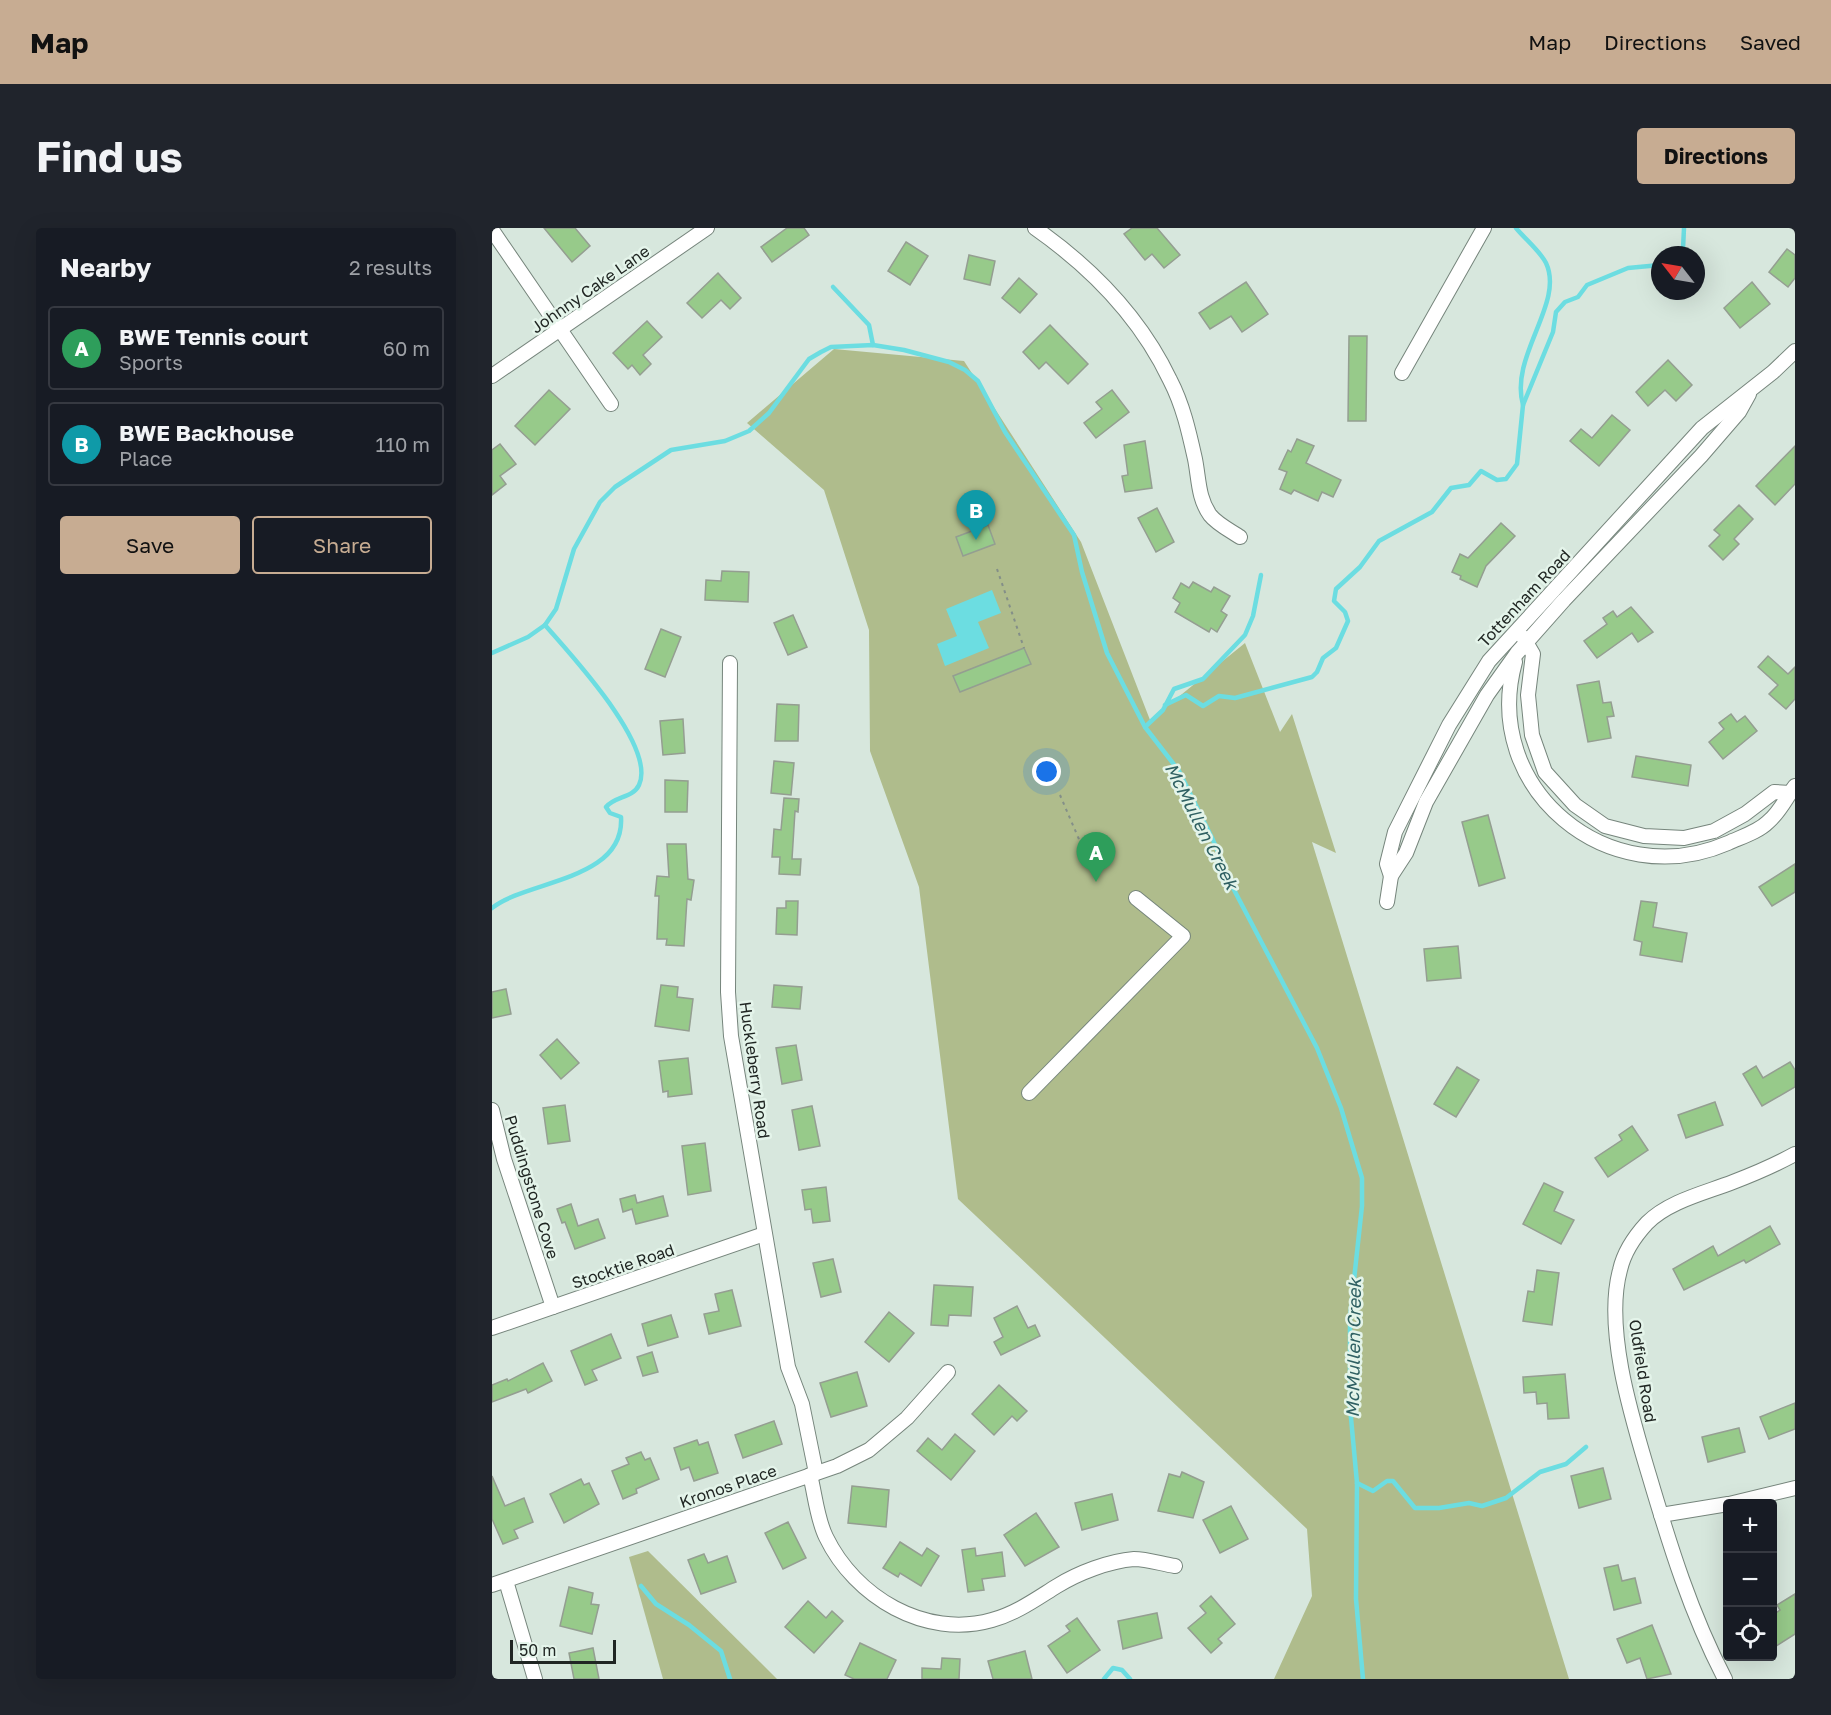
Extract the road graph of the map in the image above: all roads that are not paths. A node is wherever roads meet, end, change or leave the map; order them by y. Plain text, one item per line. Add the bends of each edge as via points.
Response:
1 (707, 228) edge
2 (1035, 228) edge
3 (1484, 228) edge
4 (492, 230) edge
5 (560, 330) junction
6 (1795, 351) edge
7 (1402, 373) dead end
8 (492, 376) edge
9 (1753, 387) junction
10 (611, 404) dead end
11 (1240, 537) dead end
12 (1512, 634) junction
13 (1528, 642) junction
14 (1517, 654) junction
15 (730, 663) dead end
16 (1792, 789) edge
17 (1391, 876) junction
18 (1136, 898) dead end
19 (1387, 902) dead end
20 (1029, 1093) dead end
21 (492, 1110) edge
22 (1795, 1154) edge
23 (764, 1234) junction
24 (553, 1307) junction
25 (492, 1328) edge
26 (948, 1372) dead end
27 (813, 1474) junction
28 (1795, 1488) edge
29 (1749, 1499) edge
30 (1723, 1505) edge
31 (1661, 1515) junction
32 (1175, 1566) dead end
33 (506, 1581) junction
34 (492, 1585) edge
35 (535, 1679) edge
36 (1725, 1679) edge

1 - 5 street, Johnny Cake Lane
2 - 11 street via 1073,256 1109,291 1155,350 1189,430 1202,501 1211,517
3 - 7 street
4 - 5 street
5 - 8 street, Johnny Cake Lane
5 - 10 street
6 - 9 street, Tottenham Road
9 - 12 street, Tottenham Road via 1702,428
9 - 13 street, Tottenham Road via 1739,412 1701,456
12 - 13 street
12 - 14 street
12 - 17 street, Tottenham Road via 1488,661 1449,725 1401,821 1387,864
13 - 14 street, Tottenham Road
13 - 16 street via 1533,654 1528,695 1532,735 1545,772 1575,805 1605,826 1644,836 1684,838 1714,831 1774,792
14 - 16 street via 1509,683 1514,747 1533,788 1567,824 1592,840 1655,856 1695,854 1768,823
14 - 17 street, Tottenham Road via 1455,748 1426,802 1406,853
15 - 23 street, Huckleberry Road via 728,992 731,1036
17 - 19 street, Tottenham Road
18 - 20 street via 1183,936
21 - 24 street, Puddingstone Cove via 504,1160
22 - 31 street, Oldfield Road via 1664,1211 1640,1231 1625,1256 1617,1286 1620,1351 1627,1398
23 - 24 street, Stocktie Road
23 - 27 street, Huckleberry Road via 788,1367 802,1404
24 - 25 street, Stocktie Road
26 - 27 street, Kronos Place via 906,1418 869,1450
27 - 32 street, Huckleberry Road via 825,1534 843,1565 874,1598 926,1619 965,1624 992,1620 1026,1607 1059,1584 1099,1567 1135,1559
27 - 33 street, Kronos Place
28 - 29 street
30 - 31 street
31 - 36 street, Oldfield Road via 1690,1604
33 - 34 street, Kronos Place
33 - 35 street

